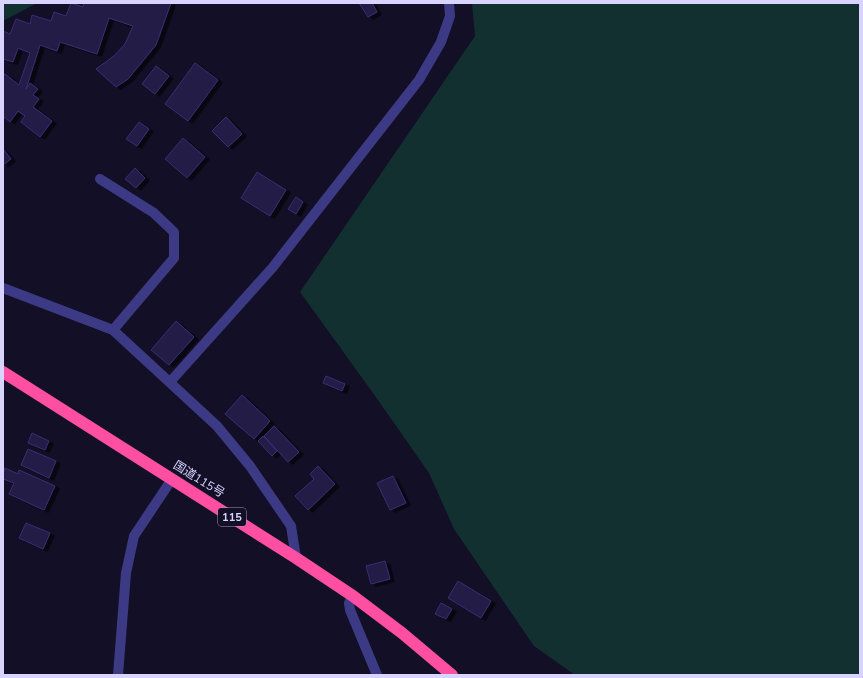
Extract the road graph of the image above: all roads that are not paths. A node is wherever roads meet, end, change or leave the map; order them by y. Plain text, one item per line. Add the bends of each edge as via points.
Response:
1 (449, 3) edge
2 (100, 179) dead end
3 (3, 288) edge
4 (113, 330) junction
5 (3, 372) edge
6 (170, 382) junction
7 (172, 479) junction
8 (296, 558) junction
9 (352, 596) junction
10 (118, 675) edge
11 (377, 675) edge
12 (452, 675) edge

1 - 6 street via 450,16 441,42 418,80 273,267
2 - 4 street via 154,212 174,232 174,258
3 - 4 street
4 - 6 street
5 - 7 highway, 国道115号 / 115
6 - 8 street via 217,426 250,466 291,526
7 - 8 highway, 国道115号 / 115
7 - 10 street via 134,536 126,573
8 - 9 highway, 国道115号 / 115
9 - 11 street via 350,610
9 - 12 highway, 国道115号 / 115

